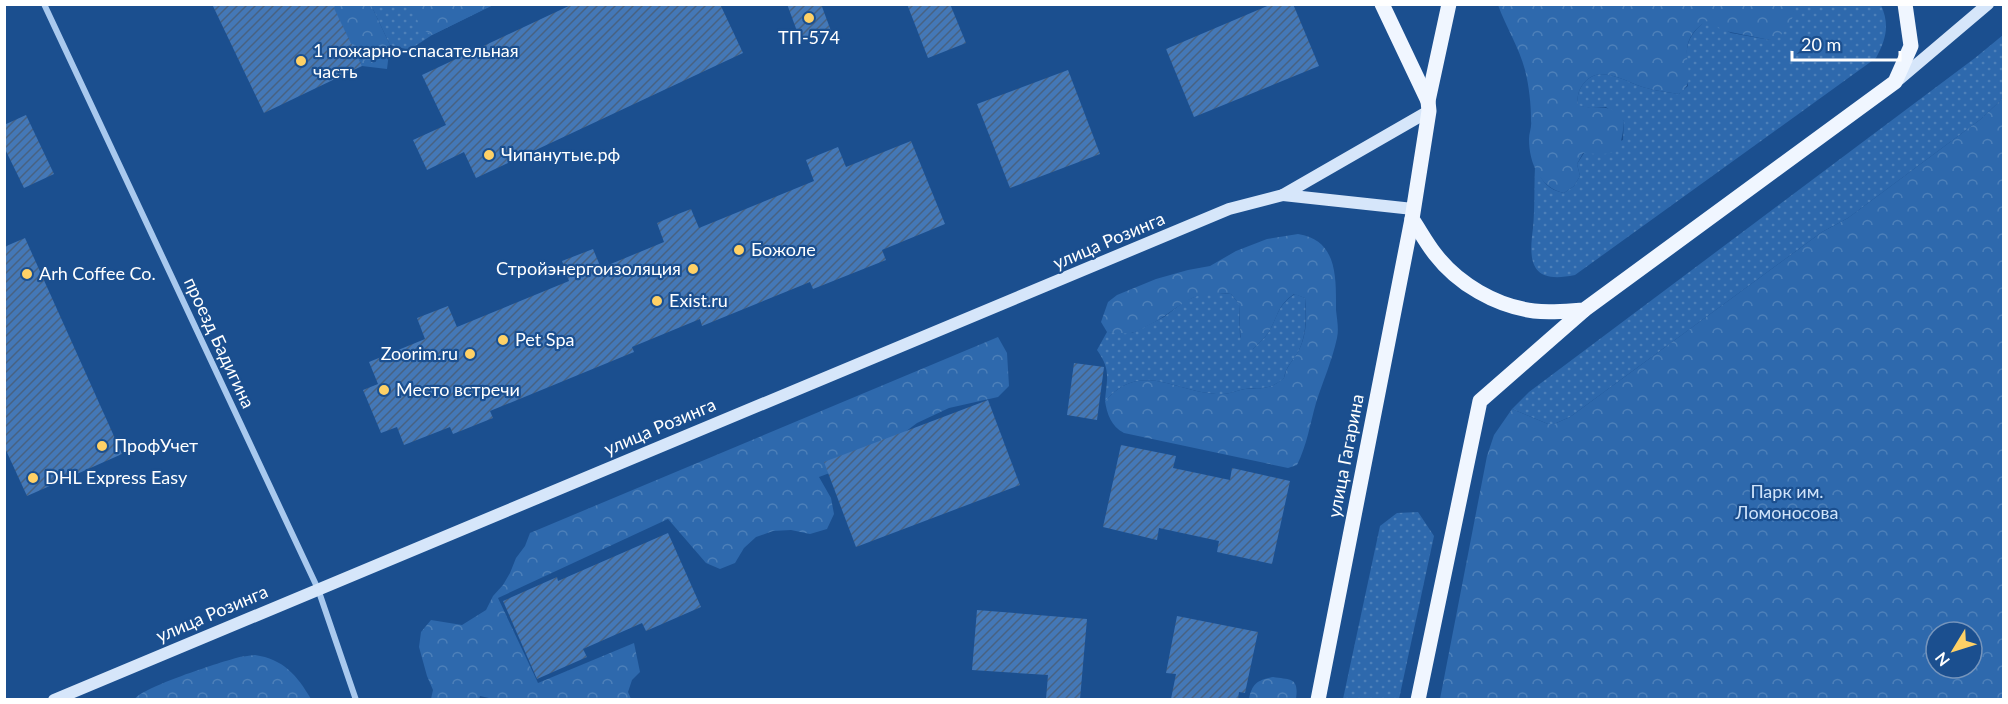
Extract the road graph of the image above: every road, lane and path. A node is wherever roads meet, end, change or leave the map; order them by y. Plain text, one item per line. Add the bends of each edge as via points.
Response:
1 (44, 4) edge
2 (1382, 4) edge
3 (1449, 4) edge
4 (1905, 4) edge
5 (1988, 4) edge
6 (1895, 82) junction
7 (1429, 106) junction
8 (1282, 195) junction
9 (1413, 214) junction
10 (1584, 310) junction
11 (318, 590) junction
12 (54, 699) edge
13 (356, 699) edge
14 (1318, 699) edge
15 (1418, 699) edge

1 - 11 street, проезд Бадигина
2 - 7 main road
3 - 7 main road, улица Гагарина
4 - 6 main road via 1911,46
5 - 6 street
6 - 10 main road
7 - 8 street
7 - 9 main road, улица Гагарина
8 - 9 street
8 - 11 street, улица Розинга via 1229,209
9 - 10 main road via 1434,254 1484,295 1533,311
9 - 14 main road, улица Гагарина
10 - 15 main road via 1479,400
11 - 12 street, улица Розинга
11 - 13 street, проезд Бадигина

